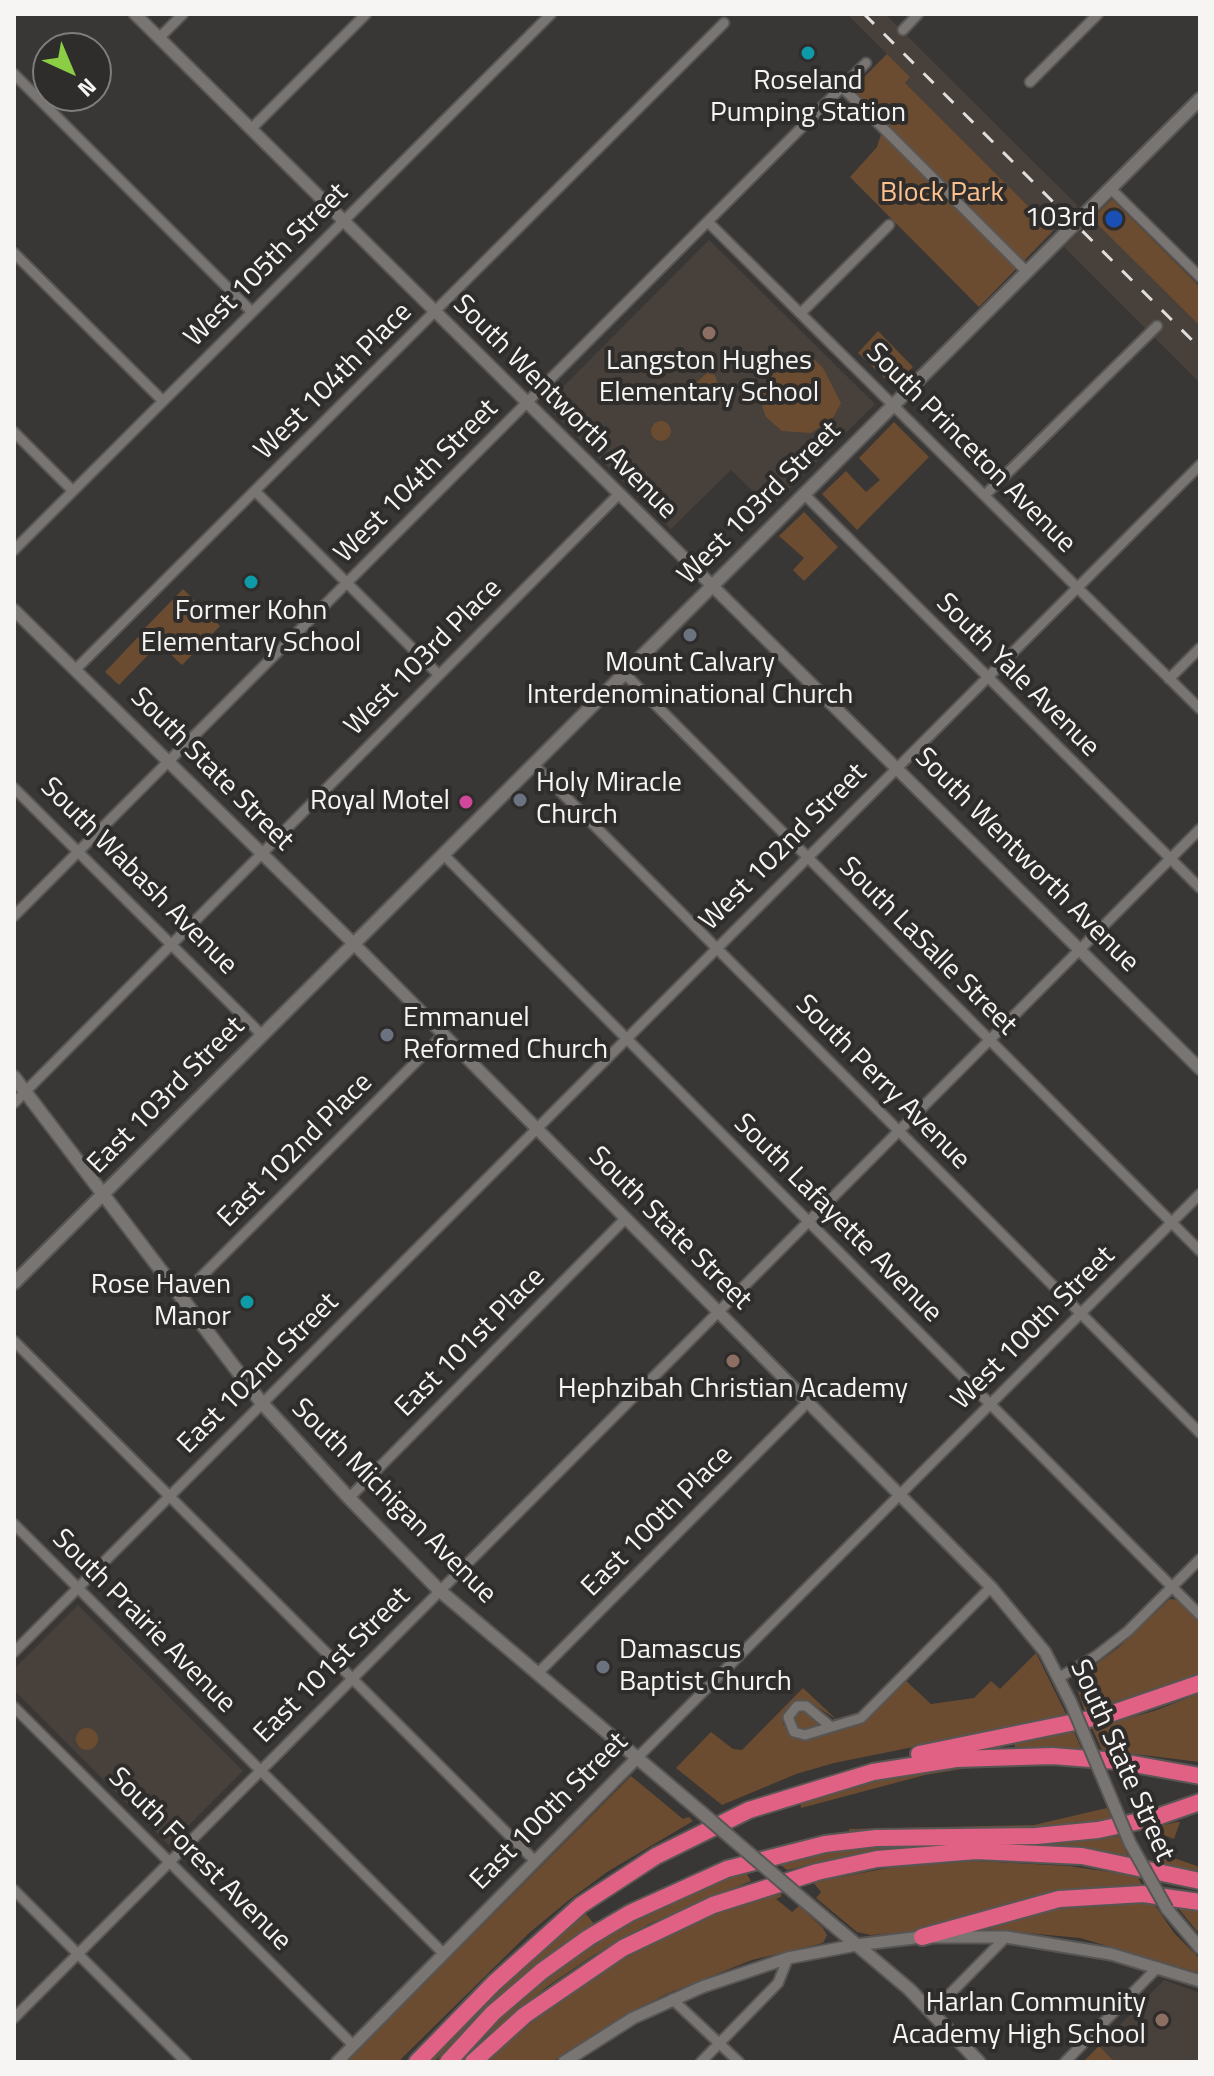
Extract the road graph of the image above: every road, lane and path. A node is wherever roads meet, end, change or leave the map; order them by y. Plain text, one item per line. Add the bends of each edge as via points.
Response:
1 (135, 14) edge
2 (183, 14) edge
3 (366, 14) edge
4 (551, 14) edge
5 (918, 14) edge
6 (1098, 14) edge
7 (724, 23) dead end
8 (903, 30) dead end
9 (159, 38) junction
10 (866, 63) dead end
11 (14, 74) edge
12 (1030, 82) dead end
13 (842, 87) junction
14 (1200, 99) edge
15 (251, 129) junction
16 (1110, 188) junction
17 (343, 221) junction
18 (708, 222) junction
19 (889, 225) dead end
20 (14, 253) edge
21 (1027, 272) junction
22 (1200, 277) edge
23 (252, 312) junction
24 (435, 313) junction
25 (801, 313) junction
26 (1157, 326) dead end
27 (163, 401) junction
28 (526, 404) junction
29 (894, 404) junction
30 (14, 432) edge
31 (1200, 465) edge
32 (73, 491) junction
33 (255, 491) junction
34 (804, 494) junction
35 (618, 495) junction
36 (985, 495) junction
37 (14, 550) edge
38 (347, 583) junction
39 (712, 585) junction
40 (1077, 587) junction
41 (14, 610) edge
42 (1200, 648) edge
43 (75, 670) junction
44 (624, 673) junction
45 (439, 675) junction
46 (987, 677) junction
47 (1169, 679) junction
48 (1200, 709) edge
49 (168, 762) junction
50 (533, 764) junction
51 (897, 767) junction
52 (14, 788) edge
53 (1200, 829) edge
54 (78, 851) junction
55 (260, 853) junction
56 (443, 854) junction
57 (806, 858) junction
58 (1171, 859) junction
59 (1200, 888) edge
60 (14, 916) edge
61 (171, 943) junction
62 (353, 943) junction
63 (716, 948) junction
64 (1080, 949) junction
65 (262, 1035) junction
66 (443, 1035) junction
67 (626, 1037) junction
68 (989, 1039) junction
69 (1200, 1069) edge
70 (14, 1077) edge
71 (25, 1092) junction
72 (14, 1103) edge
73 (535, 1127) junction
74 (898, 1130) junction
75 (1200, 1194) edge
76 (102, 1195) junction
77 (625, 1219) junction
78 (808, 1220) junction
79 (1172, 1223) junction
80 (1200, 1251) edge
81 (14, 1283) edge
82 (180, 1298) junction
83 (717, 1311) junction
84 (1081, 1313) junction
85 (14, 1341) edge
86 (261, 1402) junction
87 (808, 1402) junction
88 (990, 1404) junction
89 (1200, 1433) edge
90 (900, 1494) junction
91 (169, 1495) junction
92 (349, 1498) junction
93 (14, 1524) edge
94 (1200, 1559) edge
95 (991, 1587) junction
96 (1172, 1587) junction
97 (78, 1588) junction
98 (439, 1590) junction
99 (1200, 1615) edge
100 (14, 1652) edge
101 (538, 1673) junction
102 (1060, 1677) junction
103 (352, 1678) junction
104 (1200, 1683) edge
105 (14, 1707) edge
106 (830, 1726) dead end
107 (637, 1758) junction
108 (260, 1770) junction
109 (1200, 1776) edge
110 (804, 1791) junction
111 (1200, 1802) edge
112 (535, 1861) junction
113 (169, 1862) junction
114 (1200, 1881) edge
115 (14, 1890) edge
116 (1200, 1902) edge
117 (922, 1937) junction
118 (1006, 1937) junction
119 (856, 1945) junction
120 (1200, 1948) edge
121 (78, 1954) junction
122 (444, 1954) junction
123 (788, 1958) junction
124 (764, 1964) junction
125 (1158, 1967) junction
126 (1200, 1981) edge
127 (778, 1983) junction
128 (672, 1999) junction
129 (932, 2012) junction
130 (14, 2018) edge
131 (719, 2044) junction
132 (353, 2045) junction
133 (186, 2062) edge
134 (337, 2062) edge
135 (417, 2062) edge
136 (448, 2062) edge
137 (473, 2062) edge
138 (564, 2062) edge
139 (701, 2062) edge
140 (739, 2062) edge
141 (979, 2062) edge
142 (1065, 2062) edge

1 - 9 street, South Wentworth Avenue
2 - 9 street
3 - 15 street
4 - 17 street, West 105th Street
5 - 8 street
6 - 12 street
7 - 24 street, West 104th Place
9 - 15 street, South Wentworth Avenue
10 - 13 street, West 104th Street
11 - 23 street
13 - 18 street, West 104th Street
13 - 21 street
14 - 16 main road, West 103rd Street
15 - 17 street, South Wentworth Avenue
16 - 21 main road, West 103rd Street
16 - 22 street
17 - 23 street, West 105th Street
17 - 24 street, South Wentworth Avenue
18 - 25 street, South Princeton Avenue
18 - 28 street, West 104th Street
19 - 25 street
20 - 27 street
21 - 29 main road, West 103rd Street
23 - 27 street, West 105th Street
24 - 28 street, South Wentworth Avenue
24 - 33 street, West 104th Place
25 - 29 street, South Princeton Avenue
26 - 36 street
27 - 32 street, West 105th Street
28 - 35 street, South Wentworth Avenue
28 - 38 street, West 104th Street
29 - 34 main road, West 103rd Street
29 - 36 street, South Princeton Avenue
30 - 32 street
31 - 40 street, West 102nd Street
32 - 37 street, West 105th Street
33 - 38 street
33 - 43 street, West 104th Place
34 - 39 main road, West 103rd Street
34 - 46 street, South Yale Avenue
35 - 39 street, South Wentworth Avenue
35 - 45 street, West 103rd Place
36 - 40 street, South Princeton Avenue
38 - 45 street
38 - 49 street, West 104th Street
39 - 44 main road, West 103rd Street
39 - 51 street, South Wentworth Avenue
40 - 46 street, West 102nd Street
40 - 47 street, South Princeton Avenue
41 - 43 street, South State Street
42 - 47 street
43 - 49 street, South State Street
44 - 50 main road, West 103rd Street
44 - 57 street, South LaSalle Street
45 - 55 street, West 103rd Place
46 - 51 street, West 102nd Street
46 - 58 street, South Yale Avenue
47 - 48 street, South Princeton Avenue
49 - 54 street, West 104th Street
49 - 55 street, South State Street
50 - 56 main road, West 103rd Street
50 - 63 street, South Perry Avenue
51 - 57 street, West 102nd Street
51 - 64 street, South Wentworth Avenue
52 - 54 street, South Wabash Avenue
53 - 58 street, East 101st Street
54 - 60 street, West 104th Street
54 - 61 street, South Wabash Avenue
55 - 61 street, West 103rd Place
55 - 62 street, South State Street
56 - 62 main road, West 103rd Street
56 - 67 street, South Lafayette Avenue
57 - 63 street, West 102nd Street
57 - 68 street, South LaSalle Street
58 - 59 street, South Yale Avenue
58 - 64 street, East 101st Street
61 - 65 street, South Wabash Avenue
61 - 71 street, West 103rd Place
62 - 65 main road, East 103rd Street
62 - 66 street, South State Street
63 - 67 street, West 102nd Street
63 - 74 street, South Perry Avenue
64 - 68 street, East 101st Street
64 - 69 street, South Wentworth Avenue
65 - 76 main road, East 103rd Street
66 - 73 street, South State Street
66 - 82 street, East 102nd Place
67 - 73 street, West 102nd Street
67 - 78 street, South Lafayette Avenue
68 - 74 street, East 101st Street
68 - 79 street, South LaSalle Street
70 - 71 main road, South Michigan Avenue
71 - 72 street, West 103rd Place
71 - 76 main road, South Michigan Avenue
73 - 77 street, South State Street
73 - 86 street, East 102nd Street
74 - 78 street, East 101st Street
74 - 84 street, South Perry Avenue
75 - 79 street, West 100th Street
76 - 81 main road, East 103rd Street
76 - 82 main road, South Michigan Avenue
77 - 83 street, South State Street
77 - 92 street, East 101st Place
78 - 83 street, East 101st Street
78 - 88 street, South Lafayette Avenue
79 - 80 street, South LaSalle Street
79 - 84 street, West 100th Street
82 - 86 main road, South Michigan Avenue
83 - 87 street, South State Street
83 - 98 street, East 101st Street
84 - 88 street, West 100th Street
84 - 89 street, South Perry Avenue
85 - 91 street
86 - 91 street, East 102nd Street
86 - 92 main road, South Michigan Avenue
87 - 90 street, South State Street
87 - 101 street, East 100th Place
88 - 90 street, West 100th Street
88 - 96 street, South Lafayette Avenue
90 - 95 street, South State Street
90 - 107 street, East 100th Street
91 - 97 street, East 102nd Street
91 - 103 street
92 - 98 main road, South Michigan Avenue
93 - 97 street, South Prairie Avenue
94 - 96 street
95 - 102 street, South State Street
95 - 106 street via 861,1718
96 - 99 street, South Lafayette Avenue
96 - 102 street via 1128,1631
97 - 100 street, East 102nd Street
97 - 108 street, South Prairie Avenue
98 - 101 main road, South Michigan Avenue
98 - 103 street, East 101st Street
101 - 107 main road, South Michigan Avenue
102 - 120 street, South State Street, bridge via 1130,1843 1167,1909
103 - 108 street, East 101st Street
103 - 112 street
104 - 110 highway via 1104,1716 837,1772
105 - 113 street, South Forest Avenue
107 - 112 street, East 100th Street
107 - 119 main road, South Michigan Avenue, bridge
108 - 113 street, East 101st Street
108 - 122 street, South Prairie Avenue
109 - 110 highway via 1117,1761 997,1756 913,1765
110 - 135 highway via 697,1834 581,1905
111 - 136 highway via 1098,1830 876,1838 825,1844 727,1869 588,1938 493,2013
112 - 122 street, East 100th Street
113 - 121 street, East 101st Street
113 - 132 street, South Forest Avenue
114 - 137 highway via 1082,1856 1005,1852 919,1854 817,1872 713,1905 623,1948 525,2015
115 - 121 street
116 - 117 highway via 1143,1894 1059,1899
117 - 118 street
117 - 119 street
118 - 125 street via 1081,1947
118 - 129 street
119 - 123 street
119 - 129 main road, South Michigan Avenue
121 - 130 street, East 101st Street
121 - 133 street
122 - 132 street, East 100th Street
123 - 124 street
123 - 127 street
124 - 127 street
124 - 128 street
125 - 126 street
125 - 142 street
127 - 131 street
128 - 131 street
128 - 138 street
129 - 141 main road, South Michigan Avenue
131 - 139 street
131 - 140 street
132 - 134 street, East 100th Street

